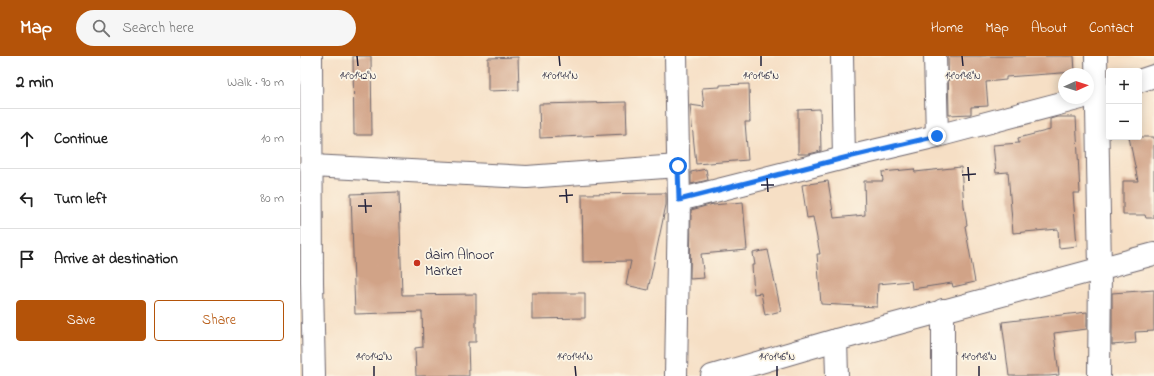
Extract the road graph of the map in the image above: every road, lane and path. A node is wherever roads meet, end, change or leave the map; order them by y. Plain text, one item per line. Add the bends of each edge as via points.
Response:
1 (310, 56) edge
2 (676, 56) edge
3 (842, 56) edge
4 (934, 56) edge
5 (1096, 56) edge
6 (1154, 76) edge
7 (1142, 80) edge
8 (1094, 95) edge
9 (1060, 104) edge
10 (937, 136) junction
11 (844, 158) junction
12 (311, 166) junction
13 (678, 166) junction
14 (679, 200) junction
15 (1154, 254) edge
16 (1100, 268) junction
17 (306, 282) edge
18 (943, 310) junction
19 (836, 340) junction
20 (314, 376) edge
21 (676, 376) edge
22 (712, 376) edge
23 (837, 376) edge
24 (943, 376) edge
25 (1099, 376) edge

1 - 12 street
2 - 13 street
3 - 11 street
4 - 10 street
5 - 8 street
6 - 7 street
8 - 16 street
9 - 10 street
10 - 11 street
11 - 14 street
12 - 13 street via 527,177
12 - 17 street
13 - 14 street
14 - 21 street
15 - 16 street
16 - 18 street
16 - 25 street
17 - 20 street
18 - 19 street
18 - 24 street
19 - 22 street
19 - 23 street

